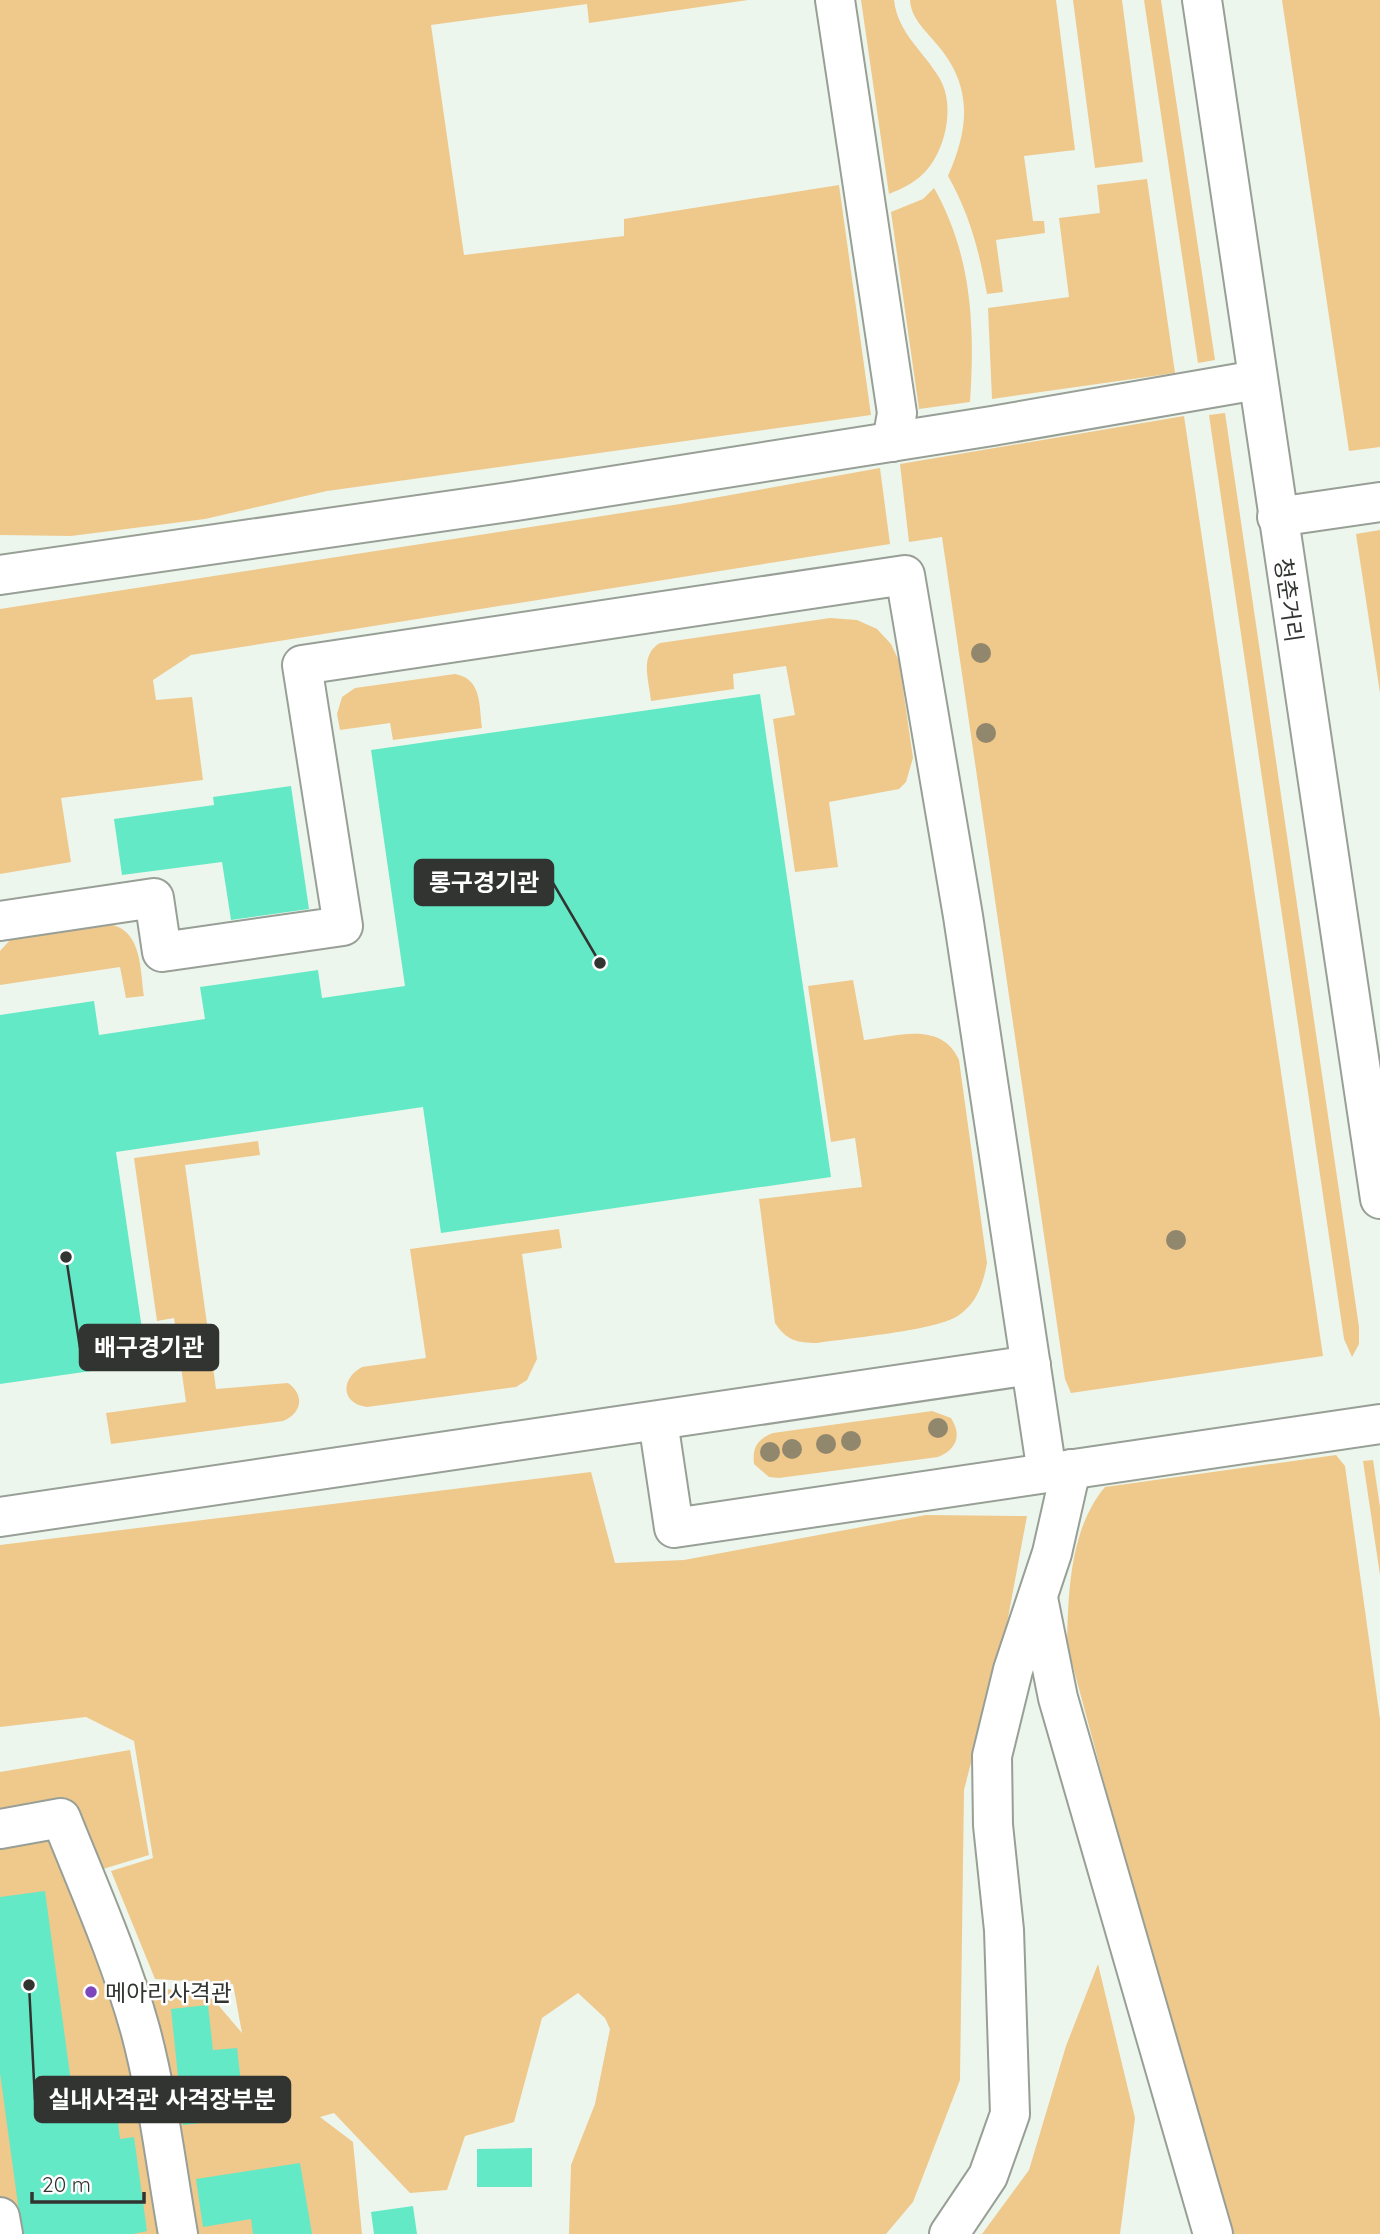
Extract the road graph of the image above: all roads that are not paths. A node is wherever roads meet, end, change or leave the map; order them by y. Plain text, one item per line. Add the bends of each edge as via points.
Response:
1 (835, 0) edge
2 (1202, 0) edge
3 (1257, 380) junction
4 (892, 442) junction
5 (1380, 502) edge
6 (1277, 517) junction
7 (0, 575) edge
8 (0, 920) edge
9 (1380, 1199) edge
10 (1031, 1366) junction
11 (658, 1421) junction
12 (1380, 1424) edge
13 (1059, 1471) junction
14 (0, 1517) edge
15 (1038, 1596) junction
16 (0, 1829) edge
17 (0, 2217) edge
18 (3, 2234) edge
19 (178, 2234) edge
20 (949, 2234) edge
21 (1213, 2234) edge

1 - 4 street via 897,413
2 - 3 street, 청춘거리
3 - 4 street
3 - 6 street, 청춘거리
4 - 7 street
5 - 6 street
6 - 9 street, 청춘거리
8 - 10 street via 154,898 162,952 343,926 302,665 905,575 963,916
10 - 11 street
10 - 13 street
11 - 13 street via 674,1528
11 - 14 street
12 - 13 street
13 - 15 street via 1052,1553
15 - 20 street via 1013,1670 992,1756 1010,2114 988,2176
15 - 21 street via 1062,1711
16 - 19 street via 61,1818 122,1971 139,2027
17 - 18 street

